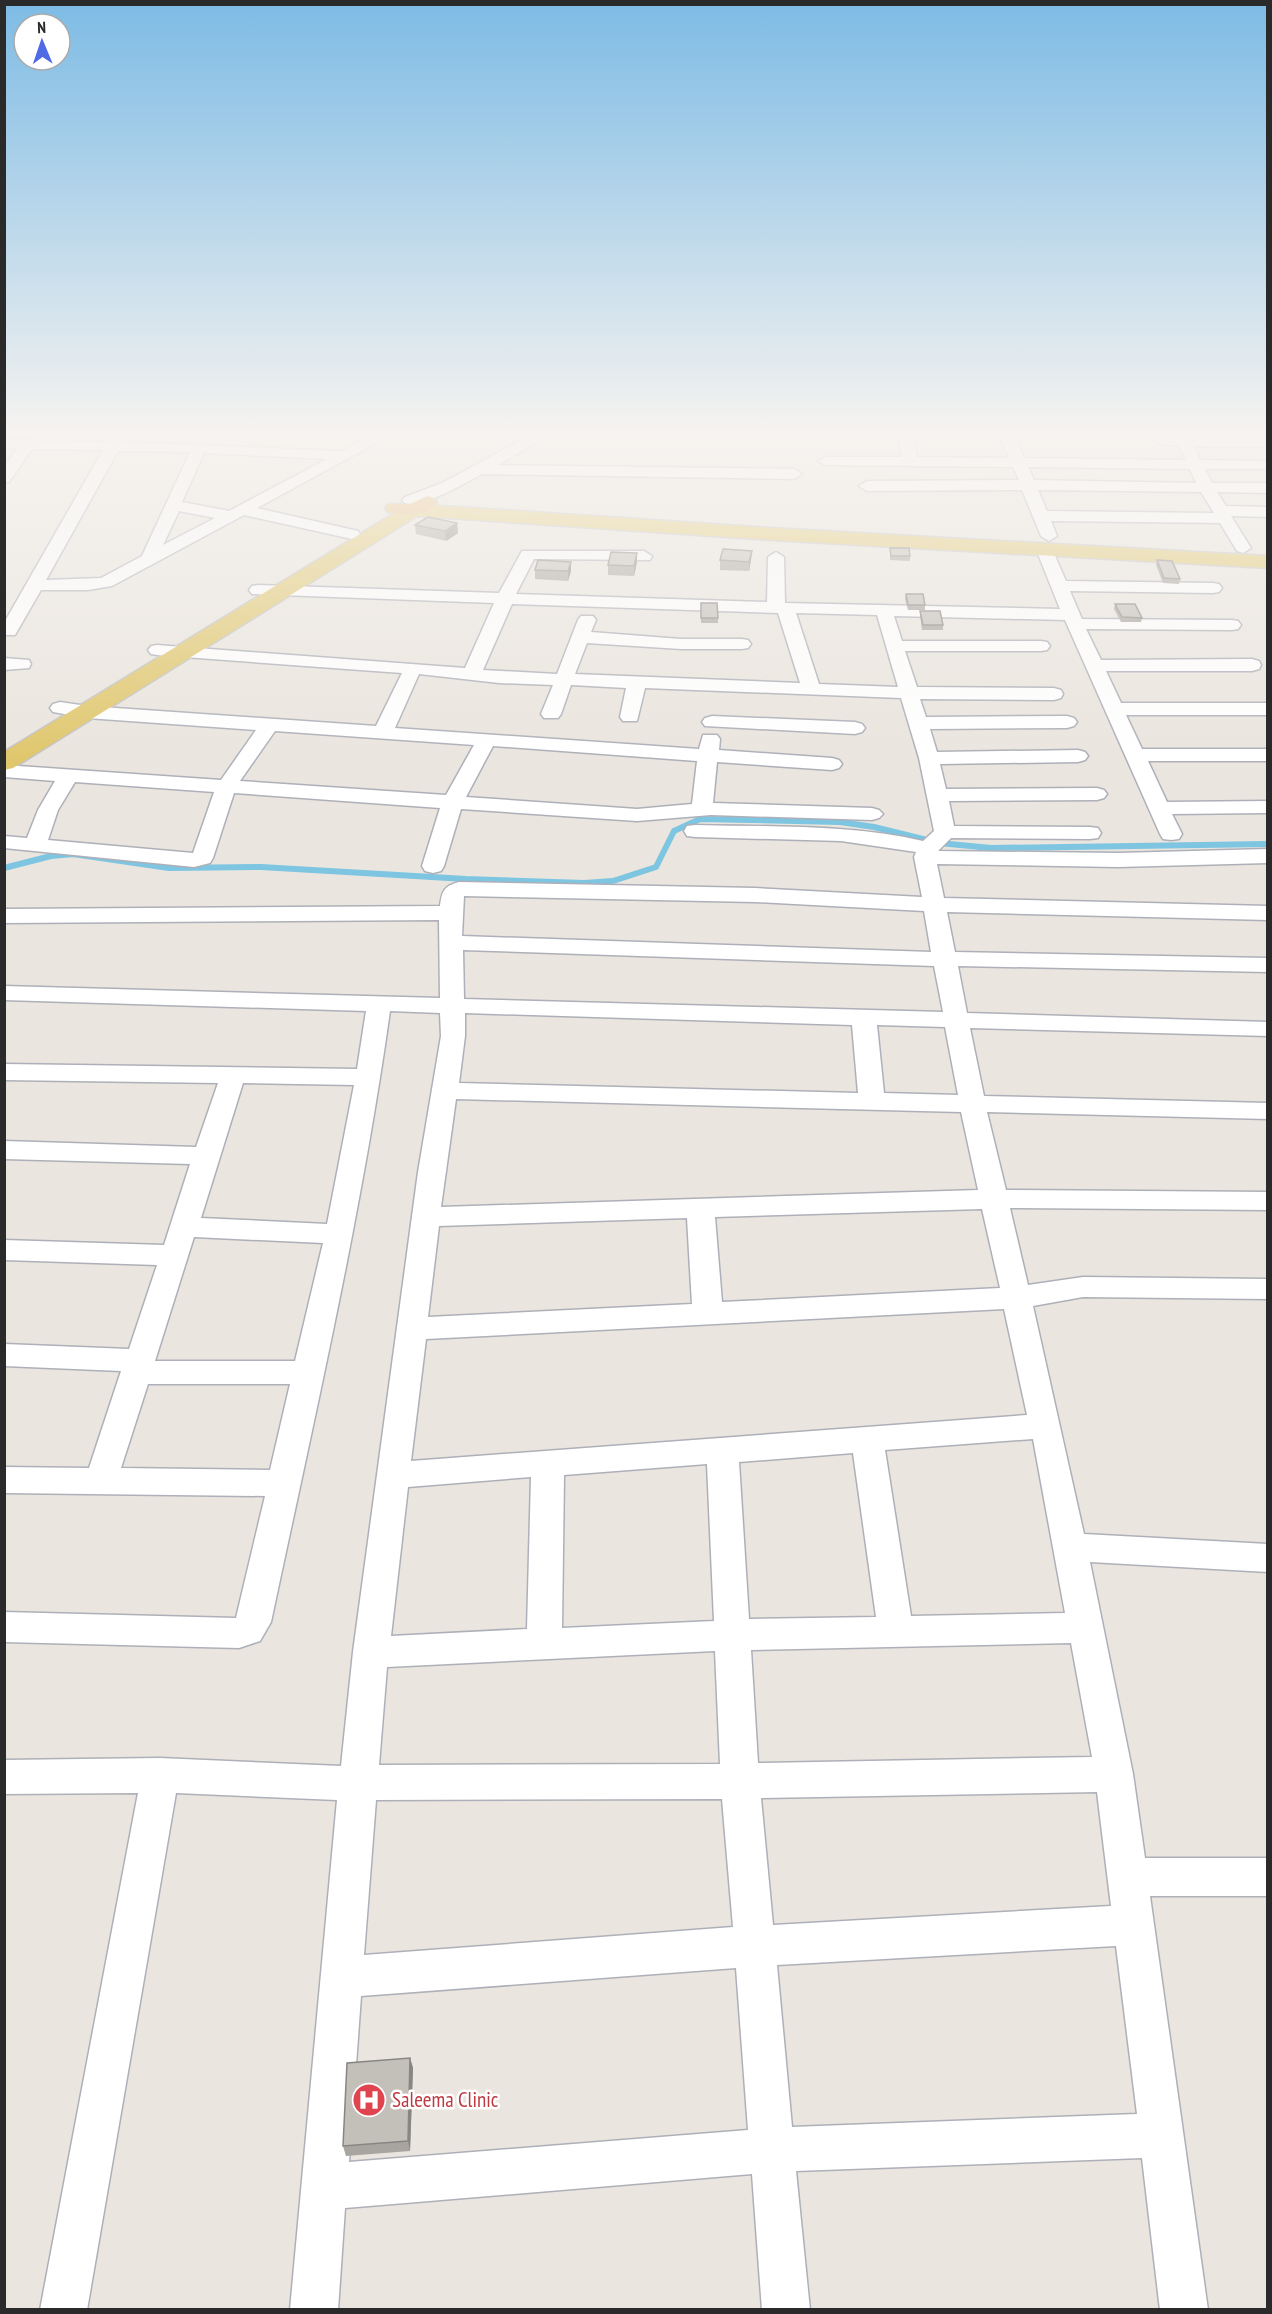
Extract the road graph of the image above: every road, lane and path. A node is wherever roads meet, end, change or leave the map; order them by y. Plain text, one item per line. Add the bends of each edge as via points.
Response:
1 (58, 543) edge
2 (156, 543) edge
3 (180, 543) edge
4 (337, 543) edge
5 (355, 543) edge
6 (1046, 543) edge
7 (1057, 543) edge
8 (1078, 543) edge
9 (1240, 543) edge
10 (1243, 548) junction
11 (1268, 549) edge
12 (644, 556) dead end
13 (777, 557) dead end
14 (149, 559) junction
15 (1268, 562) edge
16 (34, 585) junction
17 (1059, 586) junction
18 (1213, 588) dead end
19 (258, 590) junction
20 (282, 591) junction
21 (505, 599) junction
22 (593, 602) junction
23 (682, 605) junction
24 (781, 608) junction
25 (884, 611) junction
26 (1073, 620) junction
27 (1232, 625) dead end
28 (9, 631) dead end
29 (580, 637) junction
30 (681, 644) junction
31 (742, 644) dead end
32 (157, 650) junction
33 (182, 653) junction
34 (896, 653) junction
35 (1041, 654) dead end
36 (1252, 665) dead end
37 (1094, 666) junction
38 (413, 668) junction
39 (472, 674) junction
40 (565, 678) junction
41 (637, 681) junction
42 (717, 684) junction
43 (811, 688) junction
44 (908, 693) junction
45 (1054, 694) dead end
46 (60, 708) junction
47 (1268, 709) edge
48 (1114, 710) junction
49 (87, 712) junction
50 (551, 714) dead end
51 (630, 717) dead end
52 (712, 722) junction
53 (1068, 722) dead end
54 (918, 723) junction
55 (269, 725) junction
56 (855, 728) dead end
57 (383, 732) junction
58 (487, 740) junction
59 (4, 741) edge
60 (1135, 755) junction
61 (1268, 755) edge
62 (708, 756) junction
63 (1078, 756) dead end
64 (929, 758) junction
65 (4, 763) edge
66 (832, 764) dead end
67 (4, 771) edge
68 (68, 776) junction
69 (226, 787) junction
70 (1097, 794) dead end
71 (937, 795) junction
72 (452, 803) junction
73 (1268, 807) edge
74 (1160, 808) junction
75 (702, 809) junction
76 (872, 814) dead end
77 (695, 831) dead end
78 (1089, 833) dead end
79 (1171, 834) dead end
80 (4, 842) edge
81 (36, 844) junction
82 (934, 844) junction
83 (1268, 856) edge
84 (434, 866) dead end
85 (935, 905) junction
86 (450, 913) junction
87 (1268, 913) edge
88 (4, 916) edge
89 (450, 943) junction
90 (944, 959) junction
91 (1268, 965) edge
92 (4, 993) edge
93 (380, 1005) junction
94 (452, 1006) junction
95 (864, 1018) junction
96 (956, 1021) junction
97 (1268, 1029) edge
98 (4, 1072) edge
99 (233, 1075) junction
100 (367, 1077) junction
101 (444, 1091) junction
102 (872, 1100) junction
103 (972, 1102) junction
104 (1268, 1111) edge
105 (4, 1150) edge
106 (206, 1156) junction
107 (993, 1198) junction
108 (1268, 1201) edge
109 (700, 1208) junction
110 (427, 1217) junction
111 (185, 1227) junction
112 (339, 1234) junction
113 (4, 1250) edge
114 (174, 1255) junction
115 (1268, 1288) edge
116 (1016, 1298) junction
117 (708, 1314) junction
118 (412, 1329) junction
119 (4, 1355) edge
120 (138, 1366) junction
121 (308, 1373) junction
122 (1045, 1426) junction
123 (867, 1440) junction
124 (722, 1451) junction
125 (548, 1464) junction
126 (394, 1475) junction
127 (4, 1480) edge
128 (101, 1481) junction
129 (285, 1484) junction
130 (1070, 1547) junction
131 (1268, 1558) edge
132 (4, 1627) edge
133 (1086, 1628) junction
134 (896, 1632) junction
135 (732, 1635) junction
136 (544, 1644) junction
137 (371, 1652) junction
138 (1114, 1774) junction
139 (160, 1776) junction
140 (4, 1778) edge
141 (740, 1781) junction
142 (358, 1783) junction
143 (1128, 1877) junction
144 (1268, 1877) edge
145 (1135, 1925) junction
146 (754, 1946) junction
147 (342, 1977) junction
148 (1162, 2135) junction
149 (772, 2150) junction
150 (324, 2187) junction
151 (63, 2310) edge
152 (314, 2310) edge
153 (786, 2310) edge
154 (1184, 2310) edge

1 - 16 street
2 - 14 street
3 - 14 street
4 - 19 main road
5 - 20 main road
6 - 17 street
7 - 15 main road
8 - 10 main road
9 - 10 street
10 - 11 main road
12 - 21 street via 531,553
13 - 24 street
14 - 16 street via 96,585
16 - 28 street
17 - 18 street
17 - 26 street
19 - 20 street
19 - 32 main road
20 - 21 street
20 - 33 main road
21 - 22 street
21 - 39 street
22 - 23 street
22 - 29 street
23 - 24 street
23 - 30 street
24 - 25 street
24 - 43 street
25 - 26 street
25 - 34 street
26 - 27 street
26 - 37 street
29 - 30 street
29 - 40 street
30 - 31 street
32 - 33 street
32 - 46 main road
33 - 38 street
33 - 49 main road
34 - 35 street
34 - 44 street
36 - 37 street
37 - 48 street
38 - 39 street
38 - 57 street
39 - 40 street
40 - 41 street
40 - 50 street
41 - 42 street
41 - 51 street
42 - 43 street
42 - 52 street
43 - 44 street
44 - 45 street
44 - 54 street
46 - 49 street
46 - 59 main road
47 - 48 street
48 - 60 street
49 - 55 street
49 - 65 main road
52 - 56 street
52 - 62 street
53 - 54 street
54 - 64 street
55 - 57 street
55 - 69 street
57 - 58 street
58 - 62 street
58 - 72 street
60 - 61 street
60 - 74 street
62 - 66 street
62 - 75 street
63 - 64 street
64 - 71 street
67 - 68 street
68 - 69 street
68 - 81 street via 48,810
69 - 72 street
69 - 81 street via 203,857 199,859
70 - 71 street
71 - 82 street
72 - 75 street via 637,815
72 - 84 street
73 - 74 street
74 - 79 street
75 - 76 street
77 - 82 street via 852,835
78 - 82 street
80 - 81 street
82 - 83 street via 1118,860
82 - 85 street
85 - 86 street via 755,895 459,889 453,892
85 - 87 street
85 - 90 street
86 - 88 street
86 - 89 street
89 - 90 street
89 - 94 street
90 - 91 street
90 - 96 street
92 - 93 street
93 - 94 street
93 - 100 street
94 - 95 street
94 - 101 street via 453,1036
95 - 96 street
95 - 102 street
96 - 97 street
96 - 103 street
98 - 99 street
99 - 100 street
99 - 106 street
100 - 112 street
101 - 102 street
101 - 110 street
102 - 103 street
103 - 104 street
103 - 107 street
105 - 106 street
106 - 111 street
107 - 108 street
107 - 109 street
107 - 116 street
109 - 110 street
109 - 117 street
110 - 118 street
111 - 112 street
111 - 114 street
112 - 121 street
113 - 114 street
114 - 120 street
115 - 116 street via 1083,1287
116 - 117 street
116 - 122 street
117 - 118 street
118 - 126 street
119 - 120 street
120 - 121 street
120 - 128 street
121 - 129 street
122 - 123 street
122 - 130 street
123 - 124 street
123 - 134 street
124 - 125 street
124 - 135 street
125 - 126 street
125 - 136 street
126 - 137 street
127 - 128 street
128 - 129 street
129 - 132 street via 248,1630 239,1633
130 - 131 street
130 - 133 street
133 - 134 street
133 - 138 street
134 - 135 street
135 - 136 street
135 - 141 street
136 - 137 street
137 - 142 street
138 - 141 street
138 - 143 street
139 - 140 street
139 - 142 street
139 - 151 street
141 - 142 street
141 - 146 street
142 - 147 street
143 - 144 street
143 - 145 street
145 - 146 street
145 - 148 street
146 - 147 street
146 - 149 street
147 - 150 street
148 - 149 street
148 - 154 street
149 - 150 street
149 - 153 street
150 - 152 street

